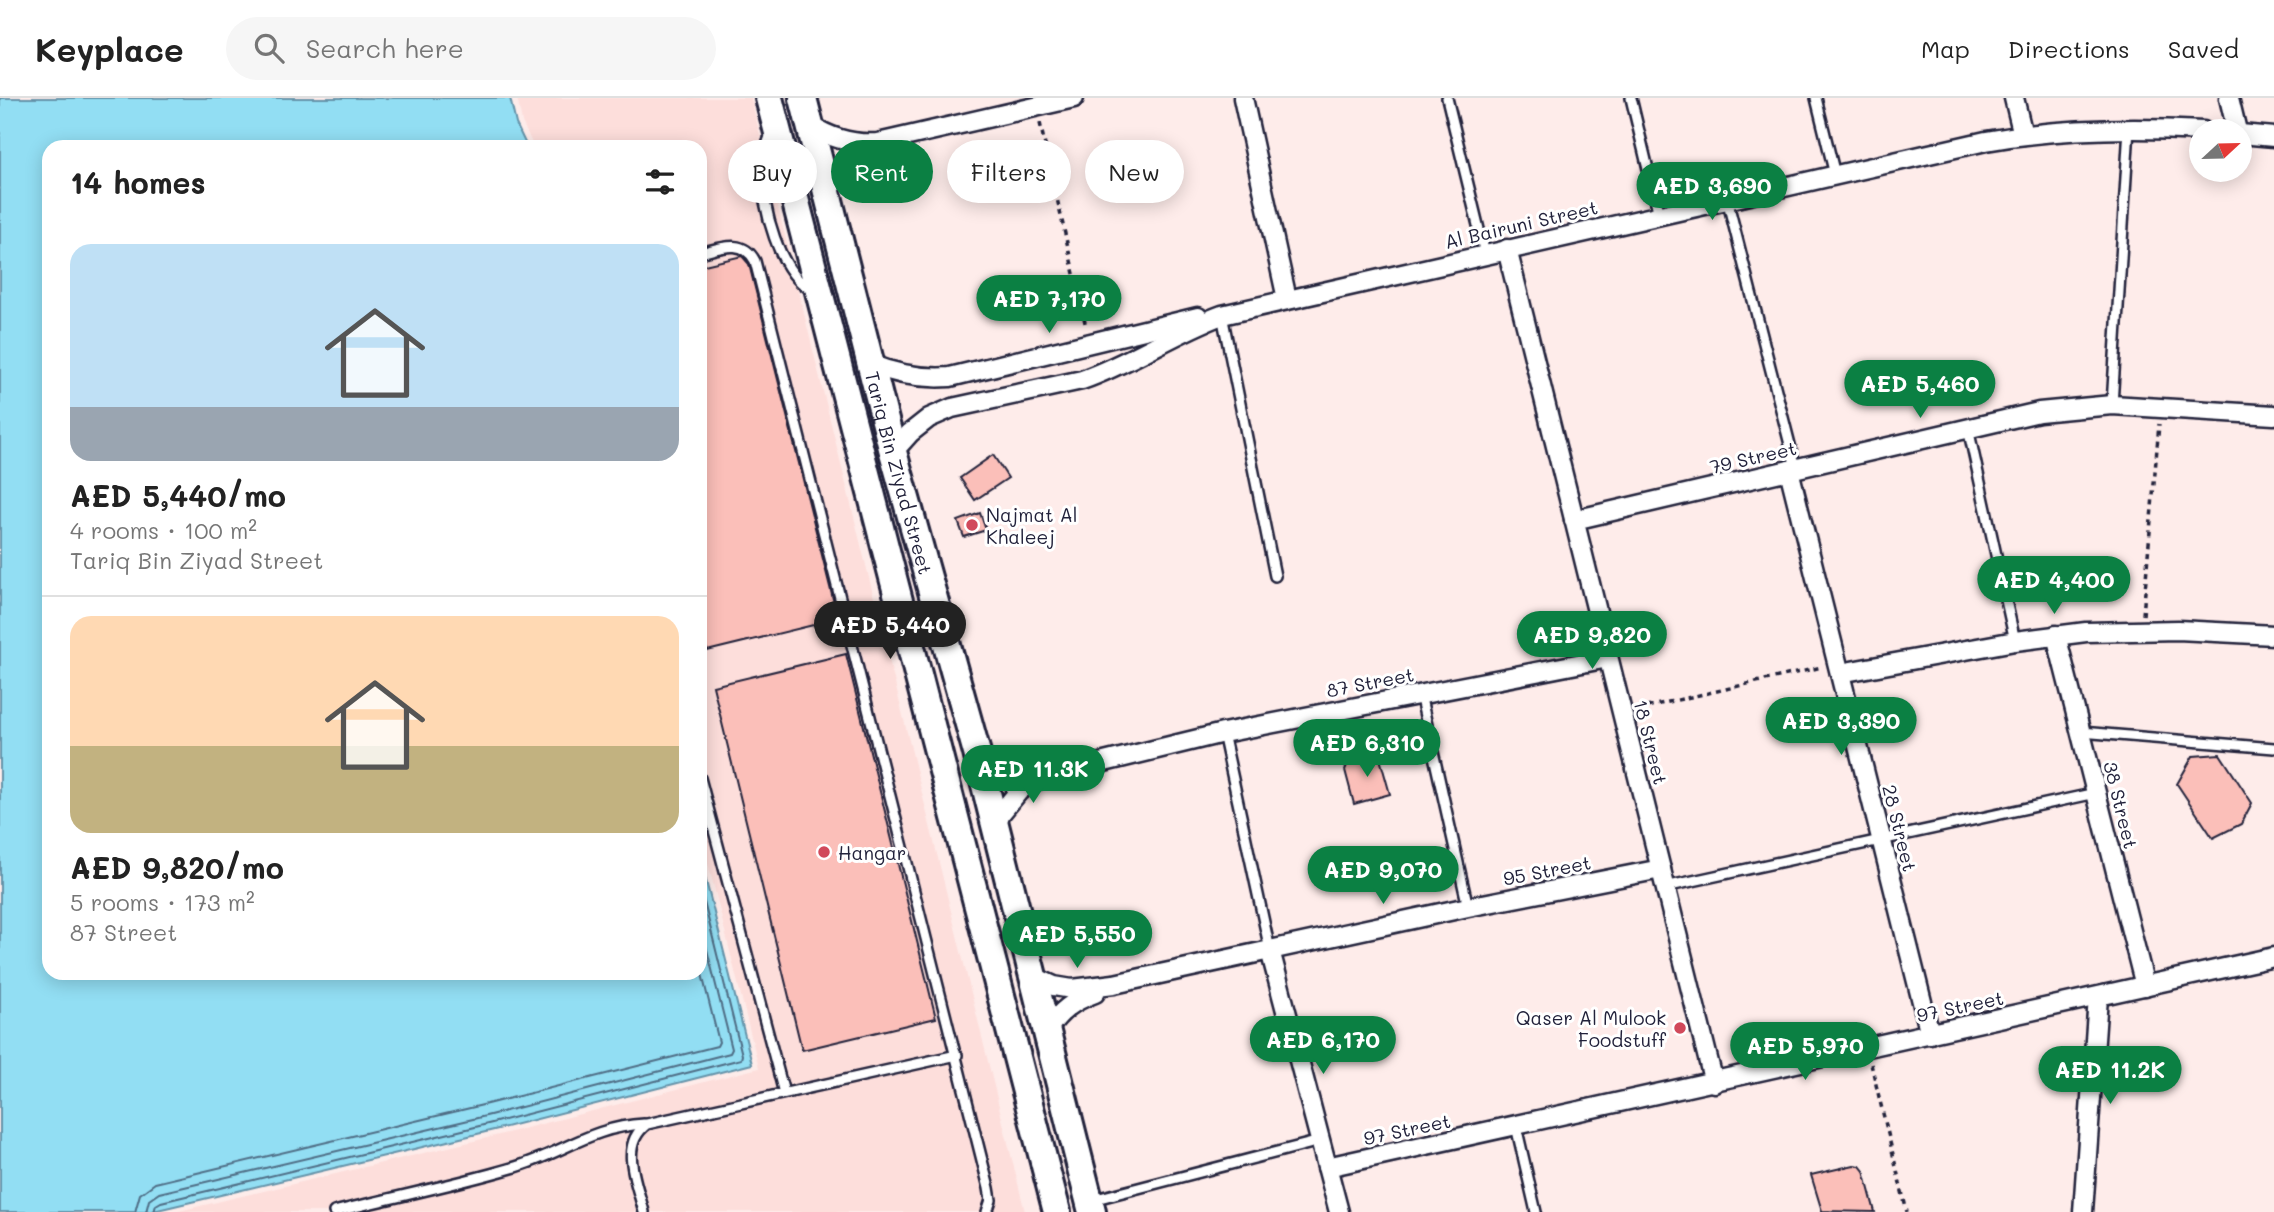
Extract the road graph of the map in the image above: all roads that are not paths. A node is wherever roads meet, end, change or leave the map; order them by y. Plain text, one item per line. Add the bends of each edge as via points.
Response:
1 (769, 98) edge
2 (803, 98) edge
3 (1074, 98) edge
4 (1243, 98) edge
5 (1447, 98) edge
6 (1630, 98) edge
7 (1816, 98) edge
8 (2014, 98) edge
9 (2229, 98) edge
10 (1055, 100) edge
11 (2235, 119) edge
12 (810, 125) junction
13 (2129, 128) junction
14 (2189, 130) edge
15 (2252, 134) edge
16 (2023, 135) junction
17 (2272, 138) edge
18 (840, 140) edge
19 (891, 140) edge
20 (1835, 174) junction
21 (831, 185) edge
22 (827, 194) junction
23 (1727, 199) junction
24 (1659, 215) junction
25 (1507, 249) junction
26 (707, 252) edge
27 (1485, 254) junction
28 (1287, 299) junction
29 (1222, 315) junction
30 (870, 363) junction
31 (2112, 405) junction
32 (2274, 415) edge
33 (1968, 428) junction
34 (893, 452) junction
35 (1793, 469) junction
36 (1574, 520) junction
37 (1275, 576) dead end
38 (2056, 635) junction
39 (2274, 635) edge
40 (2015, 642) junction
41 (1608, 658) junction
42 (1839, 668) junction
43 (1420, 694) junction
44 (1223, 733) junction
45 (2081, 733) junction
46 (2274, 748) edge
47 (977, 754) junction
48 (1059, 773) junction
49 (2096, 793) junction
50 (707, 804) edge
51 (995, 826) junction
52 (1882, 839) junction
53 (1663, 878) junction
54 (1468, 907) junction
55 (1270, 950) junction
56 (2274, 957) edge
57 (1032, 976) junction
58 (999, 983) junction
59 (1114, 984) junction
60 (2145, 986) junction
61 (2098, 998) junction
62 (1047, 1030) junction
63 (1930, 1034) junction
64 (957, 1055) junction
65 (1714, 1083) junction
66 (784, 1093) junction
67 (647, 1124) junction
68 (1516, 1126) junction
69 (1321, 1140) junction
70 (1327, 1167) junction
71 (1090, 1206) edge
72 (334, 1212) edge
73 (644, 1212) edge
74 (987, 1212) edge
75 (1057, 1212) edge
76 (1339, 1212) edge
77 (1536, 1212) edge
78 (2083, 1212) edge

1 - 58 main road, Tariq Bin Ziyad Street
2 - 12 main road, Tariq Bin Ziyad Street
3 - 10 street
4 - 28 street
5 - 27 lane
6 - 24 lane
7 - 20 lane
8 - 16 street
9 - 11 street
10 - 19 street
12 - 18 street
12 - 22 main road, Tariq Bin Ziyad Street
13 - 14 street, Al Bairuni Street
13 - 16 street, Al Bairuni Street
13 - 31 lane
15 - 17 street
16 - 20 street, Al Bairuni Street
20 - 23 street, Al Bairuni Street
21 - 22 street
22 - 30 main road, Tariq Bin Ziyad Street
23 - 24 street, Al Bairuni Street
23 - 35 lane
24 - 25 street, Al Bairuni Street
25 - 27 street, Al Bairuni Street
25 - 36 street, 18 Street
26 - 64 lane via 736,246 755,261
27 - 28 street, Al Bairuni Street
28 - 29 street, Al Bairuni Street
29 - 30 street, Al Bairuni Street via 1165,324 950,377 909,377
29 - 34 street, Al Bairuni Street via 1092,377 952,408 929,418
29 - 37 lane
30 - 34 main road, Tariq Bin Ziyad Street
31 - 32 street, 79 Street
31 - 33 street, 79 Street via 2039,411
33 - 35 street, 79 Street
33 - 40 lane
34 - 47 main road, Tariq Bin Ziyad Street
35 - 36 street, 79 Street
35 - 42 street, 28 Street
36 - 41 street, 18 Street
38 - 39 street via 2142,629
38 - 40 street
38 - 45 street, 38 Street
40 - 42 street
41 - 43 street, 87 Street
41 - 53 street, 18 Street
42 - 52 street, 28 Street
43 - 44 street, 87 Street
43 - 54 lane
44 - 48 street, 87 Street
44 - 55 lane
45 - 46 lane
45 - 49 street, 38 Street
47 - 48 street, 87 Street via 1014,773
47 - 51 main road, Tariq Bin Ziyad Street
48 - 51 street, 87 Street via 1019,791
49 - 52 lane
49 - 60 street, 38 Street
50 - 66 lane
51 - 57 main road, Tariq Bin Ziyad Street
52 - 53 lane
52 - 63 street, 28 Street
53 - 54 street, 95 Street
53 - 65 street, 18 Street
54 - 55 street, 95 Street
55 - 59 street, 95 Street
55 - 69 street
56 - 60 street, 97 Street
57 - 58 main road
57 - 59 street, 95 Street via 1072,989
57 - 62 main road, Tariq Bin Ziyad Street
58 - 75 main road, Tariq Bin Ziyad Street
59 - 62 street, 95 Street via 1063,1009
60 - 61 street, 97 Street
61 - 63 street, 97 Street
61 - 78 street
62 - 71 main road, Tariq Bin Ziyad Street
63 - 65 street, 97 Street
64 - 66 lane
64 - 74 lane via 992,1200
65 - 68 street, 97 Street
66 - 67 lane
67 - 72 lane via 605,1130 512,1168
67 - 73 lane via 634,1137 630,1156
68 - 70 street, 97 Street
68 - 77 lane
69 - 70 street
69 - 71 lane
70 - 76 street

